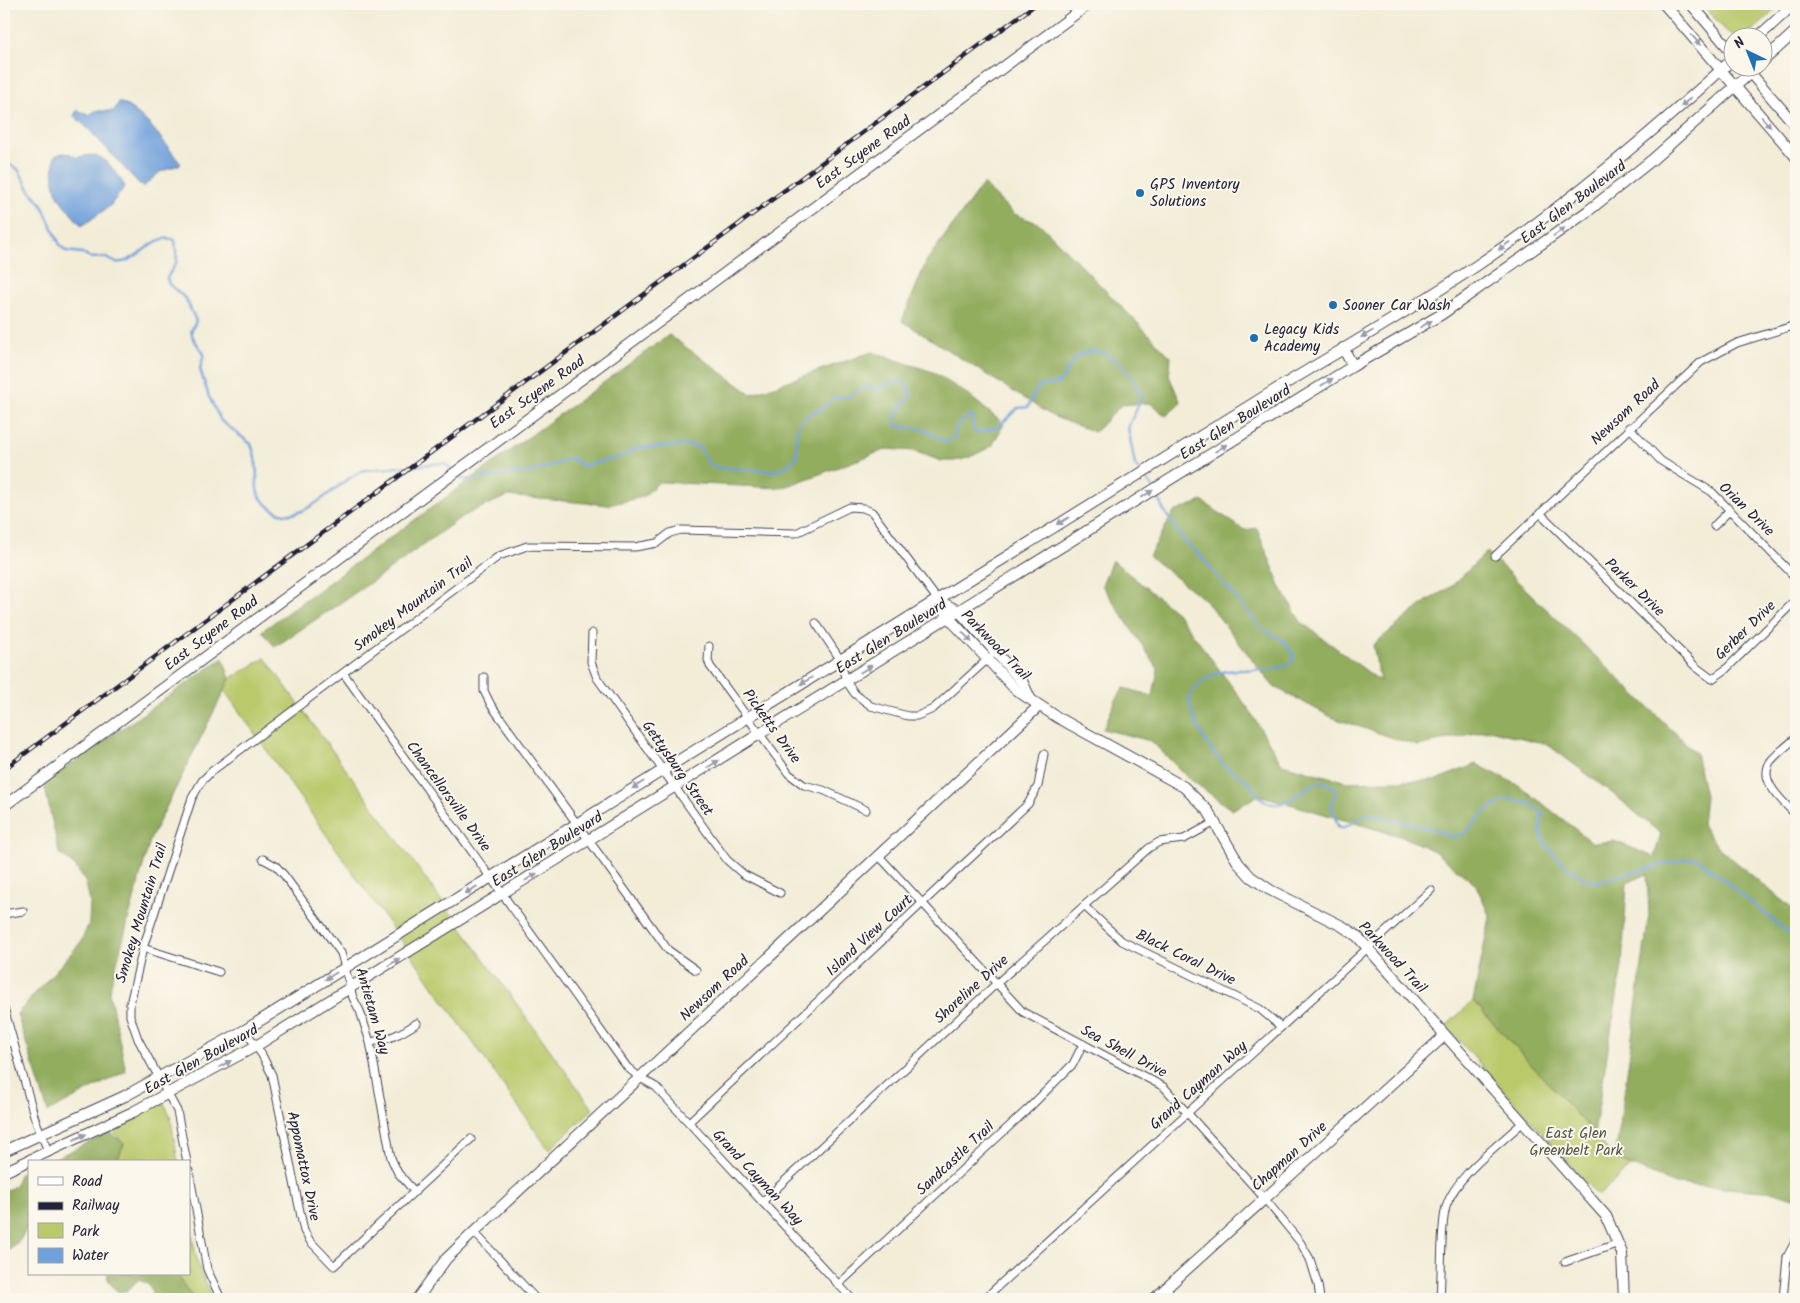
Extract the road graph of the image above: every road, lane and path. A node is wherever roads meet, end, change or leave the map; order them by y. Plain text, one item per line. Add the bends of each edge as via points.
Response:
1 (1089, 4) edge
2 (1664, 4) edge
3 (1691, 4) edge
4 (1794, 4) edge
5 (1768, 28) edge
6 (1796, 31) edge
7 (1722, 40) edge
8 (1772, 53) edge
9 (1722, 70) joint
10 (1729, 78) edge
11 (1743, 78) edge
12 (1758, 78) edge
13 (1736, 86) junction
14 (1796, 126) edge
15 (1796, 157) edge
16 (1796, 325) edge
17 (1343, 348) junction
18 (1353, 366) junction
19 (1629, 427) junction
20 (1730, 510) junction
21 (1540, 514) junction
22 (1714, 526) dead end
23 (1495, 556) dead end
24 (1796, 578) edge
25 (936, 599) junction
26 (1796, 600) edge
27 (959, 611) junction
28 (949, 618) junction
29 (816, 623) dead end
30 (592, 633) dead end
31 (709, 646) dead end
32 (992, 656) junction
33 (840, 659) junction
34 (344, 674) junction
35 (484, 677) dead end
36 (1712, 679) joint
37 (846, 681) junction
38 (1039, 706) junction
39 (749, 716) junction
40 (761, 734) junction
41 (1796, 738) edge
42 (1044, 754) dead end
43 (663, 769) junction
44 (675, 787) junction
45 (4, 806) edge
46 (866, 810) dead end
47 (1796, 814) edge
48 (1215, 822) junction
49 (577, 823) junction
50 (589, 841) junction
51 (879, 856) junction
52 (263, 859) dead end
53 (491, 877) junction
54 (1431, 890) dead end
55 (780, 893) dead end
56 (503, 894) junction
57 (923, 904) junction
58 (1084, 906) junction
59 (23, 911) dead end
60 (4, 914) edge
61 (144, 948) junction
62 (1368, 948) junction
63 (346, 966) junction
64 (696, 970) dead end
65 (219, 972) dead end
66 (996, 984) junction
67 (351, 989) junction
68 (4, 1008) edge
69 (417, 1023) dead end
70 (1281, 1027) junction
71 (245, 1030) junction
72 (1444, 1036) junction
73 (13, 1041) junction
74 (370, 1042) junction
75 (4, 1044) edge
76 (1082, 1044) junction
77 (256, 1046) junction
78 (160, 1078) junction
79 (640, 1078) junction
80 (168, 1094) junction
81 (1188, 1112) junction
82 (689, 1122) junction
83 (1523, 1122) junction
84 (41, 1134) junction
85 (472, 1139) dead end
86 (4, 1151) edge
87 (48, 1152) junction
88 (30, 1160) edge
89 (187, 1160) edge
90 (28, 1161) edge
91 (4, 1172) edge
92 (190, 1177) edge
93 (415, 1192) junction
94 (1265, 1199) junction
95 (762, 1202) junction
96 (474, 1232) junction
97 (1796, 1240) edge
98 (1619, 1243) junction
99 (1565, 1262) dead end
100 (838, 1285) junction
101 (221, 1299) edge
102 (417, 1299) edge
103 (536, 1299) edge
104 (852, 1299) edge
105 (984, 1299) edge
106 (1154, 1299) edge
107 (1320, 1299) edge
108 (1440, 1299) edge
109 (1624, 1299) edge
110 (1783, 1299) edge

1 - 45 main road, East Scyene Road
2 -> 9 main road
3 - 7 main road
4 - 5 main road
6 - 8 main road
9 -> 17 main road, East Glen Boulevard via 1643,139 1533,225 1468,271
10 - 13 main road
11 - 13 main road, East Glen Boulevard
12 - 14 main road
13 -> 15 main road
18 -> 13 main road, East Glen Boulevard via 1442,314 1574,221 1652,160
16 - 19 street, Newsom Road via 1737,343 1701,362
17 - 18 main road
17 -> 25 main road, East Glen Boulevard
27 -> 18 main road, East Glen Boulevard
19 - 20 street, Orian Drive via 1661,461 1712,492
19 - 21 street, Newsom Road
20 - 22 street
20 - 24 street, Orian Drive
21 - 23 street, Newsom Road
21 - 36 street, Parker Drive
25 - 27 main road, Parkwood Trail
25 - 28 main road, Parkwood Trail
25 - 33 main road, East Glen Boulevard
25 - 34 street, Smokey Mountain Trail via 872,512 863,508 850,507 796,533 681,530 670,533 657,543 635,547 527,546 499,556
26 - 36 street, Gerber Drive
27 - 28 main road, East Glen Boulevard
27 - 32 main road, Parkwood Trail
28 -> 32 main road, Parkwood Trail
37 -> 28 main road, East Glen Boulevard
29 - 33 street
30 - 43 street, Gettysburg Street via 591,662 597,678
31 - 39 street, Picketts Drive via 710,666
32 - 37 street via 933,709 917,716 866,703
32 - 38 main road, Parkwood Trail via 1016,690
33 - 37 street
33 -> 39 main road, East Glen Boulevard
34 - 53 street, Chancellorsville Drive
34 - 61 street, Smokey Mountain Trail via 202,781 189,804
35 - 49 street via 484,691 491,705
37 - 40 main road, East Glen Boulevard
38 - 48 main road, Parkwood Trail via 1184,787
38 - 51 main road, Newsom Road
39 - 40 street, Picketts Drive
39 - 43 main road, East Glen Boulevard
44 -> 40 main road, East Glen Boulevard
40 - 46 street, Picketts Drive via 796,780
41 - 47 street via 1770,762 1767,773 1770,786
42 - 57 street, Island View Court via 1038,786 1028,804
43 - 44 street, Gettysburg Street
43 -> 49 main road, East Glen Boulevard
44 - 50 main road, East Glen Boulevard
44 - 55 street, Gettysburg Street via 735,869
48 - 58 street, Shoreline Drive via 1184,839 1154,844
48 - 62 main road, Parkwood Trail via 1239,864 1251,877 1342,926
49 - 50 street
49 - 53 main road, East Glen Boulevard
56 -> 50 main road, East Glen Boulevard
50 - 64 street via 668,950
51 - 57 street, Sea Shell Drive
51 - 79 main road, Newsom Road
52 - 63 street, Antietam Way via 284,875 342,953
53 - 56 street, Chancellorsville Drive
53 -> 63 main road, East Glen Boulevard
54 - 62 street, Grand Cayman Way
67 -> 56 main road, East Glen Boulevard
56 - 79 street, Chancellorsville Drive via 615,1052
57 - 66 street, Sea Shell Drive
57 - 82 street, Island View Court
58 - 66 street, Shoreline Drive
58 - 70 street, Black Coral Drive via 1122,941 1260,1009
59 - 60 street
61 - 65 street
61 - 78 street, Smokey Mountain Trail via 132,987 130,1016 138,1039
62 - 70 street, Grand Cayman Way
62 - 72 main road, Parkwood Trail
63 - 67 street, Antietam Way
63 -> 71 main road, East Glen Boulevard
66 - 76 street, Sea Shell Drive via 1030,1017
66 - 95 street, Shoreline Drive
67 - 74 street, Antietam Way
67 - 77 main road, East Glen Boulevard
68 - 73 street
69 - 74 street via 399,1034
70 - 81 street, Grand Cayman Way
71 - 77 street, Appomattox Drive
71 - 78 main road, East Glen Boulevard
72 - 83 main road, Parkwood Trail
72 - 94 main road, Chapman Drive
73 - 75 street
73 - 84 street
74 - 93 street, Antietam Way via 391,1158 398,1173
76 - 81 street, Sea Shell Drive via 1155,1080
76 - 100 street, Sandcastle Trail via 1073,1064 1029,1108
80 -> 77 main road, East Glen Boulevard
77 - 93 street, Appomattox Drive via 272,1075 304,1231 334,1266
78 - 80 street, Smokey Mountain Trail
78 - 84 main road, East Glen Boulevard
79 - 82 street, Grand Cayman Way via 656,1086
79 - 96 main road, Newsom Road
87 -> 80 main road, East Glen Boulevard
80 - 89 street, Smokey Mountain Trail via 177,1111
81 - 94 street, Sea Shell Drive
81 - 105 street, Grand Cayman Way
82 - 95 street, Grand Cayman Way
83 - 98 main road, Parkwood Trail via 1599,1207
83 - 108 street via 1468,1173 1450,1198 1444,1218
84 - 86 main road, East Glen Boulevard
84 - 87 street
85 - 93 street, Appomattox Drive
87 - 88 main road, East Glen Boulevard
90 - 91 main road, East Glen Boulevard
92 - 101 street via 207,1269
94 - 106 main road, Chapman Drive
94 - 107 street, Sea Shell Drive via 1310,1259
95 - 100 street, Grand Cayman Way
96 - 102 main road, Newsom Road via 446,1259
96 - 103 street
97 - 110 street via 1787,1257
98 - 99 street
98 - 109 main road, Parkwood Trail via 1624,1263
100 - 104 street, Grand Cayman Way

